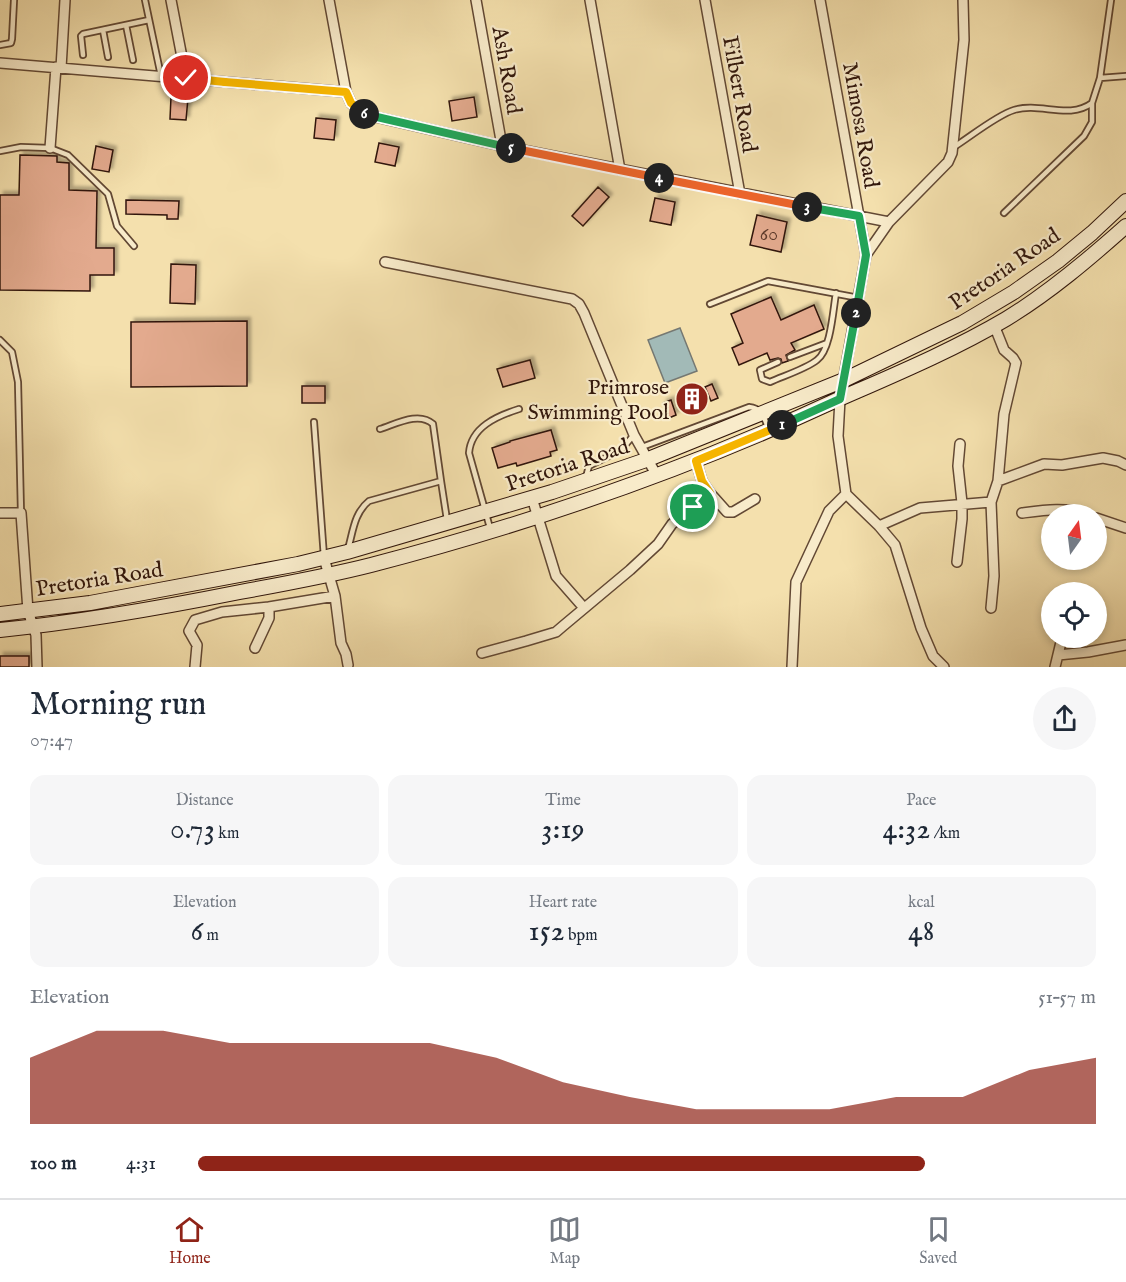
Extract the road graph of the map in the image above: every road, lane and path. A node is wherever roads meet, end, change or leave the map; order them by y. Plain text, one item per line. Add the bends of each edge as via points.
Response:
1 (14, 0) edge
2 (65, 0) edge
3 (145, 0) edge
4 (171, 0) edge
5 (329, 0) edge
6 (476, 0) edge
7 (590, 0) edge
8 (705, 0) edge
9 (820, 0) edge
10 (963, 0) edge
11 (1111, 0) edge
12 (149, 20) junction
13 (126, 25) junction
14 (103, 30) junction
15 (0, 45) edge
16 (83, 55) dead end
17 (108, 57) dead end
18 (133, 60) dead end
19 (0, 63) edge
20 (58, 68) junction
21 (160, 76) junction
22 (1126, 76) edge
23 (186, 78) junction
24 (1100, 78) junction
25 (346, 92) junction
26 (1092, 103) junction
27 (502, 146) junction
28 (954, 147) junction
29 (50, 148) junction
30 (0, 151) edge
31 (620, 170) junction
32 (740, 194) junction
33 (1126, 201) edge
34 (1004, 213) dead end
35 (859, 216) junction
36 (889, 222) junction
37 (1126, 226) edge
38 (134, 246) dead end
39 (866, 255) junction
40 (385, 262) dead end
41 (1040, 273) junction
42 (1052, 286) junction
43 (836, 293) junction
44 (858, 298) junction
45 (710, 304) dead end
46 (994, 325) junction
47 (0, 340) edge
48 (827, 343) junction
49 (790, 357) dead end
50 (778, 362) dead end
51 (844, 380) junction
52 (840, 399) junction
53 (519, 409) dead end
54 (762, 413) junction
55 (314, 422) dead end
56 (380, 429) dead end
57 (770, 431) junction
58 (634, 435) junction
59 (960, 444) dead end
60 (643, 454) junction
61 (696, 461) junction
62 (1126, 465) edge
63 (657, 476) junction
64 (585, 480) junction
65 (441, 481) junction
66 (998, 481) junction
67 (710, 493) junction
68 (846, 494) junction
69 (532, 498) junction
70 (755, 499) dead end
71 (991, 502) junction
72 (962, 503) junction
73 (1041, 511) edge
74 (485, 512) junction
75 (0, 513) edge
76 (21, 513) junction
77 (1022, 513) dead end
78 (537, 516) junction
79 (1107, 522) edge
80 (448, 523) junction
81 (879, 526) junction
82 (1126, 528) edge
83 (491, 531) junction
84 (347, 552) junction
85 (324, 558) junction
86 (957, 562) dead end
87 (328, 574) junction
88 (334, 596) junction
89 (219, 597) junction
90 (269, 607) junction
91 (584, 608) junction
92 (991, 608) dead end
93 (28, 611) junction
94 (222, 612) junction
95 (0, 614) edge
96 (32, 627) junction
97 (0, 630) edge
98 (1126, 645) edge
99 (255, 648) dead end
100 (1060, 648) edge
101 (482, 652) dead end
102 (1058, 655) junction
103 (348, 664) dead end
104 (37, 667) edge
105 (195, 667) edge
106 (792, 667) edge
107 (944, 667) edge
108 (1055, 667) edge

1 - 15 lane via 10,43
2 - 20 street
3 - 12 lane
4 - 23 street
5 - 25 street
6 - 27 street, Ash Road
7 - 31 street
8 - 32 street, Filbert Road
9 - 35 street, Mimosa Road
10 - 28 street via 964,40
11 - 24 lane
12 - 13 lane
12 - 21 lane
13 - 14 lane
13 - 18 lane
14 - 16 lane via 81,36
14 - 17 lane
19 - 20 street
20 - 21 street
20 - 29 street
21 - 23 street
22 - 24 lane
23 - 25 street
24 - 26 lane
25 - 27 street via 358,111 368,115
26 - 28 lane via 1077,111 1012,110
26 - 34 lane via 1092,122 1084,136
27 - 31 street
28 - 36 street via 948,162
29 - 30 lane
29 - 38 lane via 68,154 101,185 108,194 117,226
31 - 32 street
32 - 35 street
33 - 41 main road, Pretoria Road
35 - 36 street
35 - 39 street, Mimosa Road
36 - 39 street
37 - 42 main road, Pretoria Road
39 - 44 street, Mimosa Road
40 - 58 street via 577,301
41 - 42 main road
41 - 51 main road, Pretoria Road via 962,323
42 - 46 main road, Pretoria Road
43 - 44 lane
43 - 45 lane via 768,281
43 - 48 lane
44 - 51 street, Mimosa Road
46 - 52 main road, Pretoria Road
46 - 66 street via 1004,350 1016,363 1004,414
47 - 76 lane via 12,352 18,382
48 - 49 lane
48 - 50 lane via 817,361 770,382 762,379 760,370
51 - 52 street, Mimosa Road
51 - 54 main road, Pretoria Road
52 - 57 main road, Pretoria Road
52 - 68 street, Mimosa Road via 838,436
53 - 74 lane via 502,414 479,429 470,442 469,453
54 - 57 lane
54 - 60 main road, Pretoria Road
55 - 85 lane
56 - 65 lane via 415,418 428,419 433,424
57 - 61 main road, Pretoria Road
58 - 60 street
58 - 64 lane via 621,450 589,466
59 - 72 street
60 - 63 street
60 - 64 main road, Pretoria Road
61 - 63 main road, Pretoria Road
61 - 67 street
62 - 66 street via 1103,458 1044,464
63 - 78 main road, Pretoria Road
64 - 69 main road, Pretoria Road
65 - 80 lane
65 - 84 lane via 369,501 357,515
66 - 71 street
67 - 70 street via 727,512
67 - 91 street
68 - 81 street
68 - 106 street via 829,511 796,582
69 - 74 main road, Pretoria Road
69 - 78 street
71 - 72 street
71 - 92 street
72 - 81 street via 920,508
72 - 86 street
73 - 77 street
74 - 80 main road, Pretoria Road
74 - 83 lane
75 - 76 street
76 - 93 street
78 - 83 main road, Pretoria Road
78 - 91 street via 556,576
79 - 82 street
80 - 84 main road, Pretoria Road
81 - 107 street via 896,545 921,628 933,656
83 - 87 main road, Pretoria Road
84 - 85 main road, Pretoria Road
85 - 87 street
85 - 93 main road, Pretoria Road
87 - 88 street
87 - 89 main road, Pretoria Road
88 - 90 street
88 - 103 street via 339,637
89 - 94 street
89 - 96 main road, Pretoria Road
90 - 94 street
90 - 99 street via 269,618
91 - 101 street via 556,632
93 - 95 main road, Pretoria Road
93 - 96 street
94 - 105 street via 191,624 189,631 198,650
96 - 97 main road, Pretoria Road
96 - 104 street
98 - 102 street
100 - 102 street
102 - 108 street

